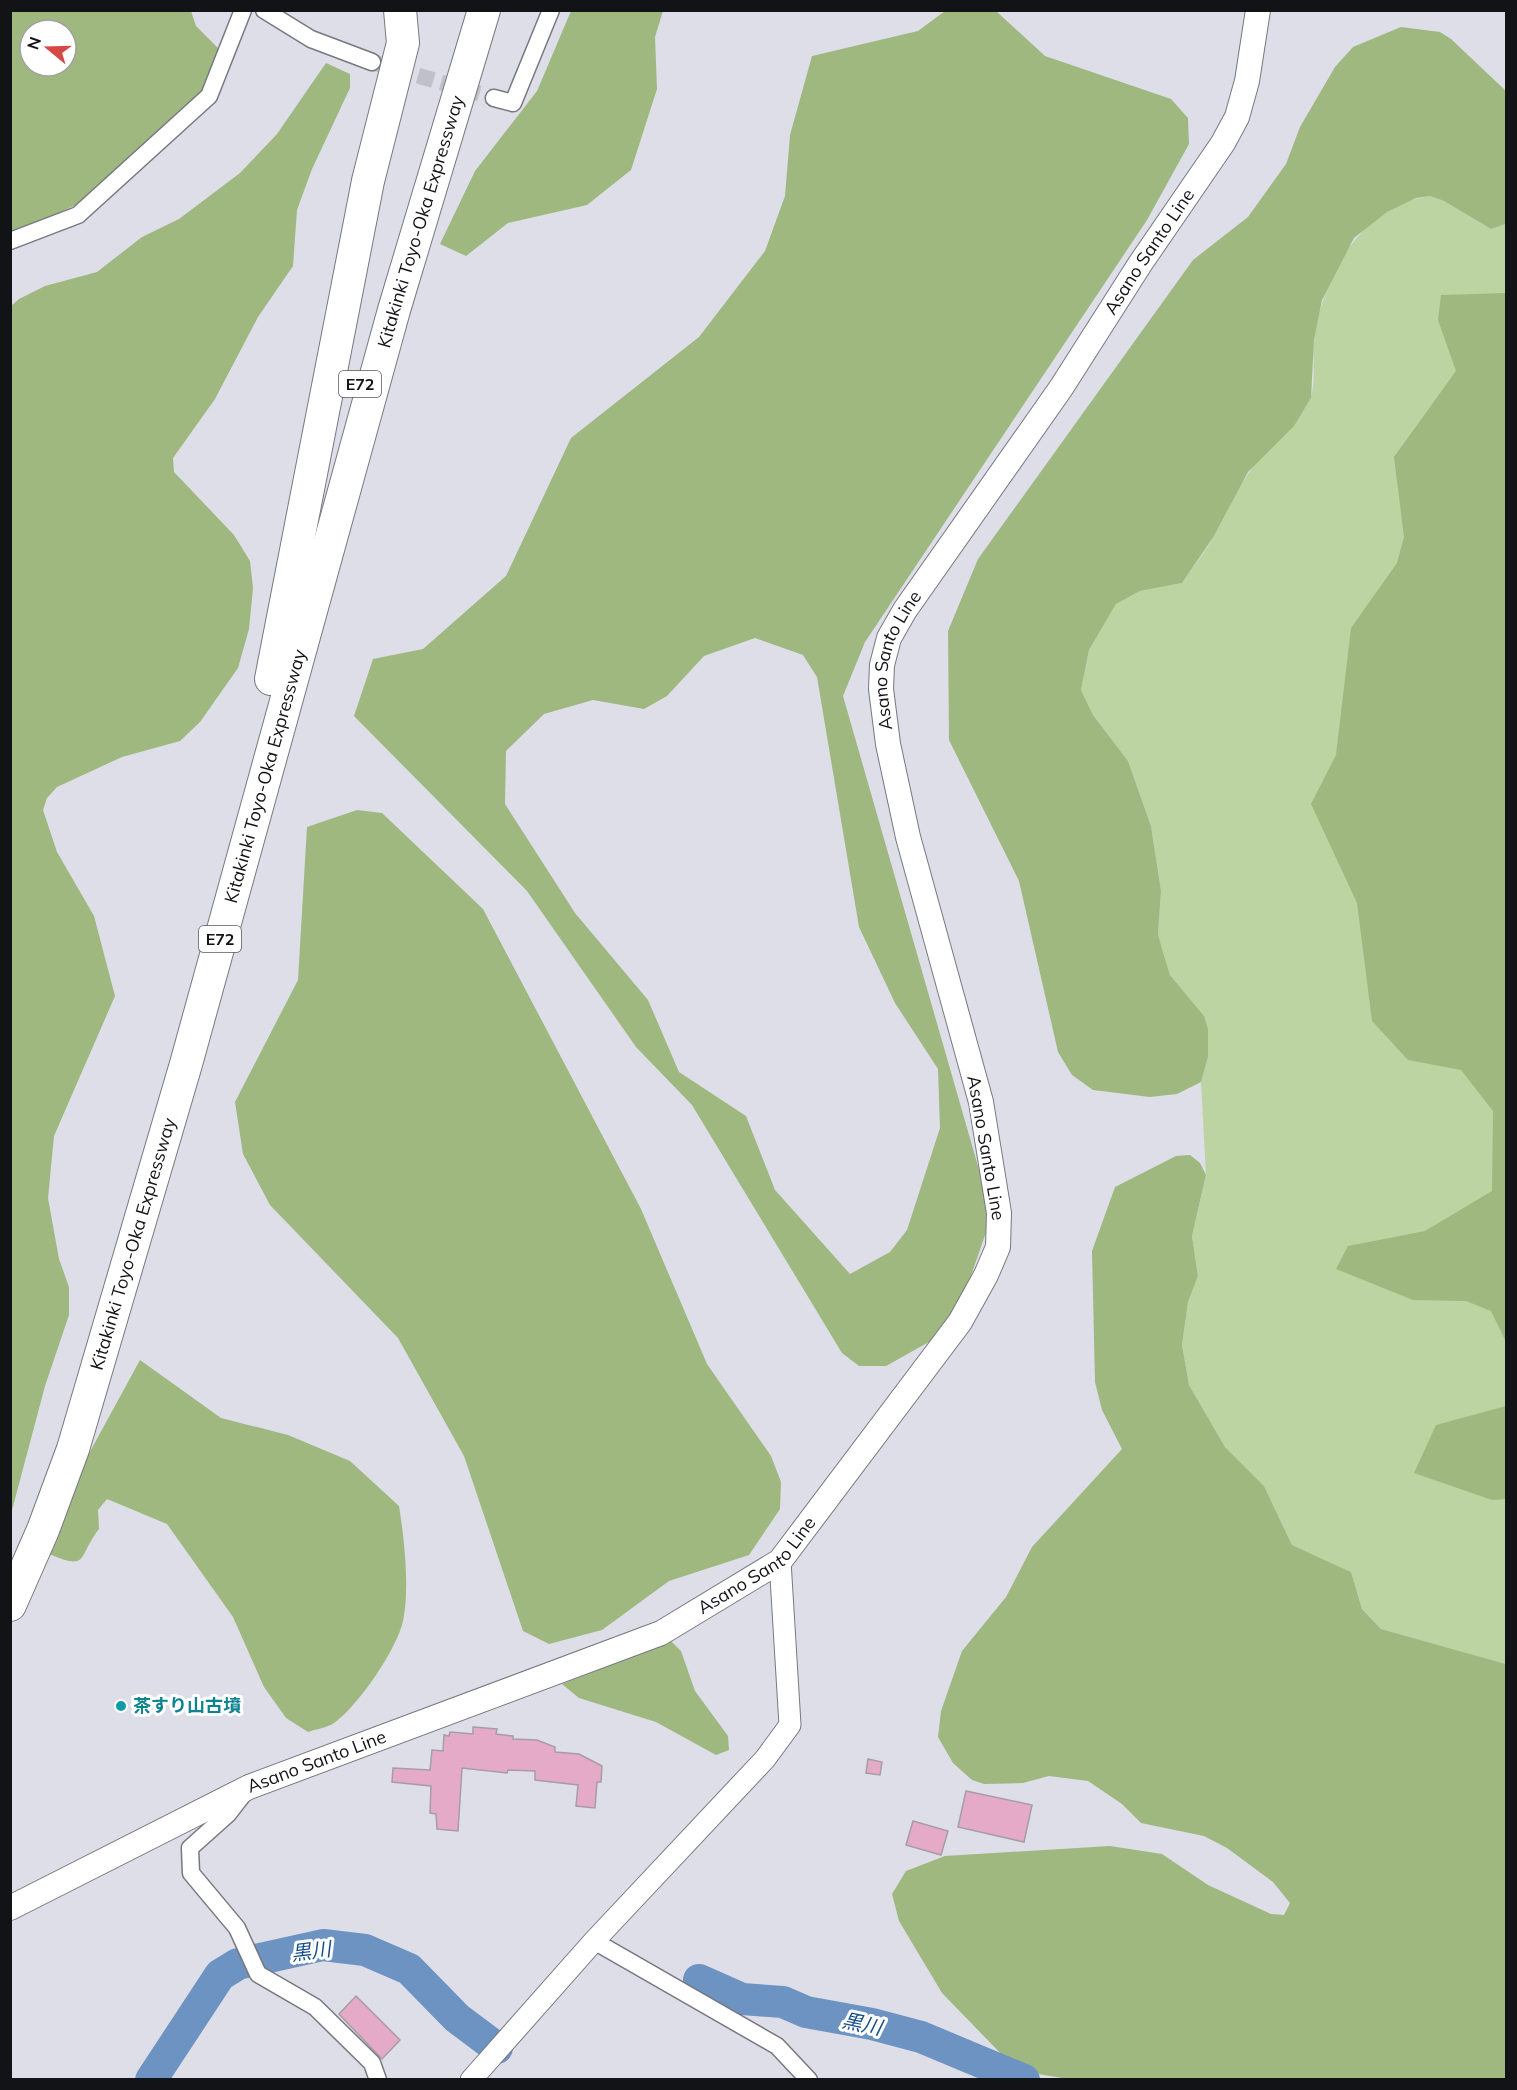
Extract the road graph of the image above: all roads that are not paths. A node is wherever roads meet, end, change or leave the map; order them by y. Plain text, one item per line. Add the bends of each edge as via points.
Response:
1 (243, 10) edge
2 (264, 10) edge
3 (400, 10) edge
4 (472, 10) edge
5 (484, 10) edge
6 (503, 10) edge
7 (551, 10) edge
8 (1258, 10) edge
9 (372, 62) tunnel mouth
10 (494, 98) tunnel mouth
11 (10, 241) edge
12 (407, 265) junction
13 (256, 759) junction
14 (780, 1561) junction
15 (10, 1573) edge
16 (10, 1605) edge
17 (249, 1787) junction
18 (10, 1908) edge
19 (594, 1941) junction
20 (378, 2079) edge
21 (471, 2079) edge
22 (809, 2079) edge

1 - 11 street via 209,96 78,215
2 - 9 street via 310,39
3 - 13 highway via 401,50 366,192
4 - 13 highway, Kitakinki Toyo-Oka Expressway / E72 via 386,295
5 - 12 highway, Kitakinki Toyo-Oka Expressway / E72
6 - 12 highway
7 - 10 street via 513,103
8 - 14 main road, Asano Santo Line via 1247,81 1237,117 1223,143 889,638 881,689 888,744 908,837 981,1102 1000,1233 986,1275 960,1322
12 - 16 highway, Kitakinki Toyo-Oka Expressway / E72 via 186,1064 73,1449
13 - 15 highway, Kitakinki Toyo-Oka Expressway / E72 via 173,1059
14 - 17 main road, Asano Santo Line via 661,1633
14 - 19 street via 790,1725 765,1759
17 - 18 main road, Asano Santo Line
17 - 20 street via 228,1814 190,1848 191,1873 237,1928 258,1974 315,2007 372,2063
19 - 21 street
19 - 22 street via 777,2046

